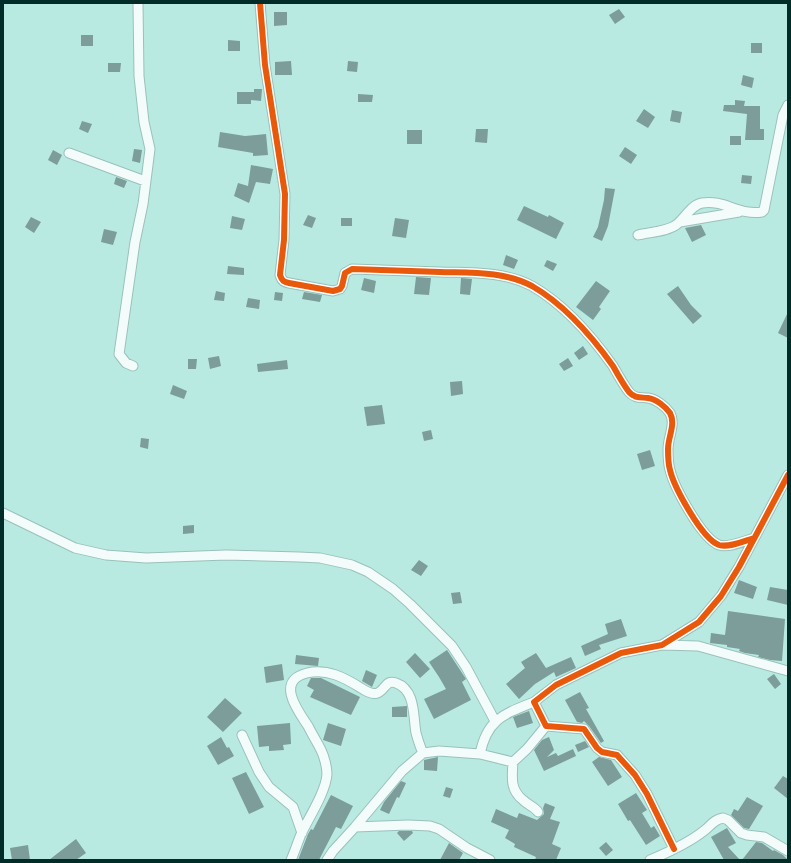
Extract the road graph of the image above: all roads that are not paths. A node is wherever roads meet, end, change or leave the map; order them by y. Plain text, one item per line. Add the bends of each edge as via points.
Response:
1 (138, 3) edge
2 (260, 3) edge
3 (788, 105) edge
4 (69, 153) dead end
5 (145, 181) junction
6 (739, 212) junction
7 (680, 222) junction
8 (638, 235) dead end
9 (133, 366) dead end
10 (788, 475) edge
11 (3, 513) edge
12 (754, 538) junction
13 (662, 645) junction
14 (788, 671) edge
15 (534, 702) junction
16 (495, 721) junction
17 (546, 726) junction
18 (242, 735) dead end
19 (423, 753) junction
20 (480, 754) junction
21 (513, 762) junction
22 (538, 812) dead end
23 (355, 827) junction
24 (302, 833) junction
25 (674, 849) junction
26 (788, 851) edge
27 (665, 857) edge
28 (291, 860) edge
29 (327, 860) edge
30 (490, 860) edge
31 (650, 860) edge

1 - 5 street via 141,104 150,149
2 - 12 street via 265,65 284,194 281,280 333,291 340,289 345,273 352,269 498,275 531,286 557,303 585,330 630,393 640,398 651,399 669,411 672,416 668,449 670,471 678,491 707,537 722,545
3 - 6 street via 783,115 764,210 758,213
4 - 5 street
5 - 9 street via 119,354 126,363
6 - 7 street
6 - 7 street via 720,204 698,204
7 - 8 street via 675,226
10 - 12 street
11 - 16 street via 75,548 106,555 146,558 226,555 320,558 368,572 393,589 452,646
12 - 13 street via 739,567 699,622
13 - 14 street via 698,646
13 - 15 street via 621,654 556,685
15 - 16 street
15 - 17 street
16 - 20 street via 483,741
17 - 21 street
17 - 25 street via 584,729 597,748 602,752 616,755 635,775 647,794
18 - 24 street via 269,787 294,807
19 - 20 street via 439,751
19 - 23 street via 402,771
19 - 24 street via 416,732 413,704 403,686 390,682 380,693 369,694 343,677 325,672 306,673 295,679 291,687 292,701 322,751 327,772 325,784
20 - 21 street
21 - 22 street via 513,787 522,800
23 - 29 street
23 - 30 street via 430,826
24 - 28 street
25 - 26 street via 699,834 714,821 723,818 741,832 764,837
25 - 27 street
27 - 31 street

